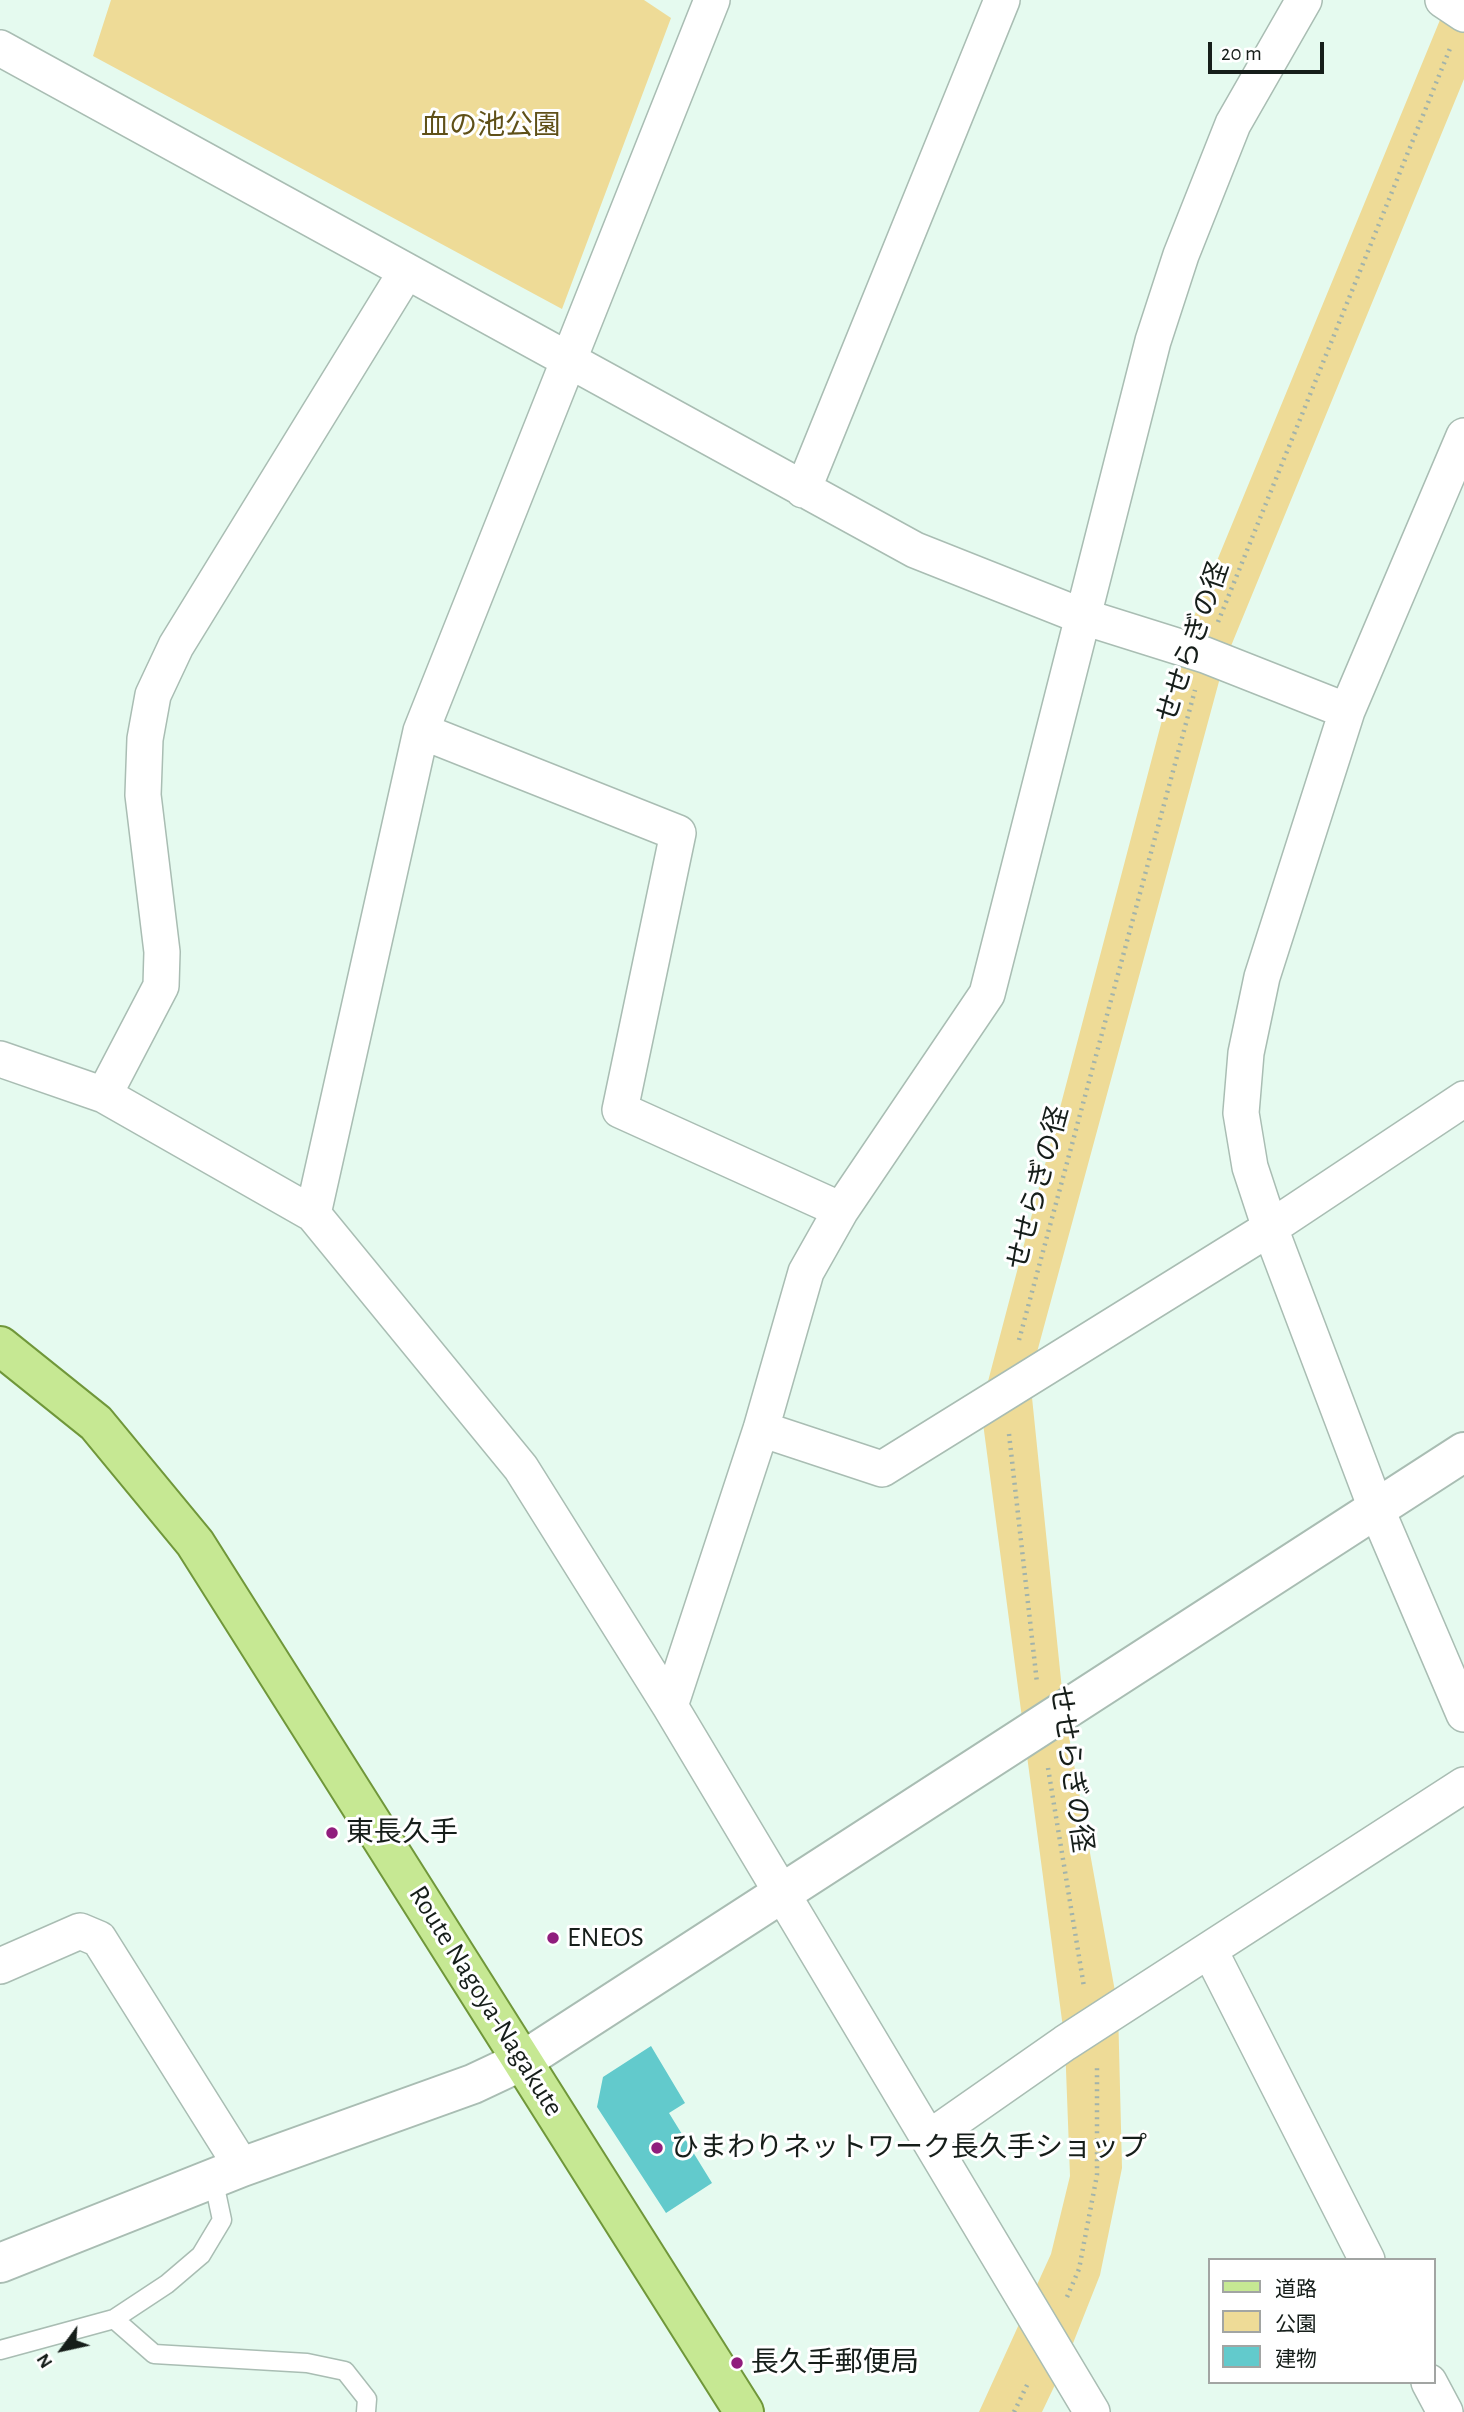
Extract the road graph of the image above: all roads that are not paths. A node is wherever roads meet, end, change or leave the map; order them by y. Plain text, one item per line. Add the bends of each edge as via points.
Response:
1 (1002, 0) edge
2 (1304, 0) edge
3 (1443, 0) edge
4 (702, 4) edge
5 (1459, 27) edge
6 (0, 48) edge
7 (406, 272) junction
8 (568, 358) junction
9 (1464, 436) edge
10 (803, 490) junction
11 (1084, 617) junction
12 (1347, 711) junction
13 (421, 731) junction
14 (0, 1059) edge
15 (104, 1095) junction
16 (1464, 1099) edge
17 (841, 1210) junction
18 (313, 1214) junction
19 (1270, 1228) junction
20 (0, 1346) edge
21 (761, 1429) junction
22 (1464, 1452) edge
23 (1376, 1508) junction
24 (670, 1706) junction
25 (1464, 1714) edge
26 (1464, 1785) edge
27 (782, 1894) junction
28 (1210, 1951) junction
29 (0, 1966) edge
30 (524, 2060) junction
31 (929, 2138) junction
32 (228, 2172) junction
33 (1366, 2258) edge
34 (0, 2263) edge
35 (114, 2319) junction
36 (0, 2350) edge
37 (1430, 2384) edge
38 (366, 2412) edge
39 (744, 2412) edge
40 (1092, 2412) edge
41 (1445, 2412) edge

1 - 10 street
2 - 11 street via 1233,124 1181,256 1153,341
3 - 5 street
4 - 8 street
6 - 7 street
7 - 8 street
7 - 15 street via 176,646 153,695 145,739 143,795 162,952 161,986
8 - 10 street
8 - 13 street
9 - 12 street
10 - 11 street via 915,550
11 - 12 street via 1205,655
11 - 17 street via 986,994
12 - 19 street via 1262,977 1246,1053 1241,1113 1250,1167
13 - 17 street via 678,833 620,1110
13 - 18 street
14 - 15 street
15 - 18 street
16 - 19 street
17 - 21 street via 806,1272
18 - 24 street via 521,1468
19 - 21 street via 882,1469
19 - 23 street
20 - 30 main road, Route Nagoya-Nagakute via 96,1423 195,1543
21 - 24 street
22 - 23 street
23 - 25 street
23 - 27 street
24 - 27 street
26 - 28 street
27 - 30 street
27 - 31 street
28 - 31 street via 1090,2026
28 - 33 street
29 - 32 street via 80,1931 99,1938
30 - 32 street via 473,2084
30 - 39 main road, Route Nagoya-Nagakute
31 - 40 street
32 - 34 street
32 - 35 lane via 222,2220 201,2255
35 - 36 lane
35 - 38 lane via 154,2354 252,2358 345,2371 367,2399
37 - 41 street

